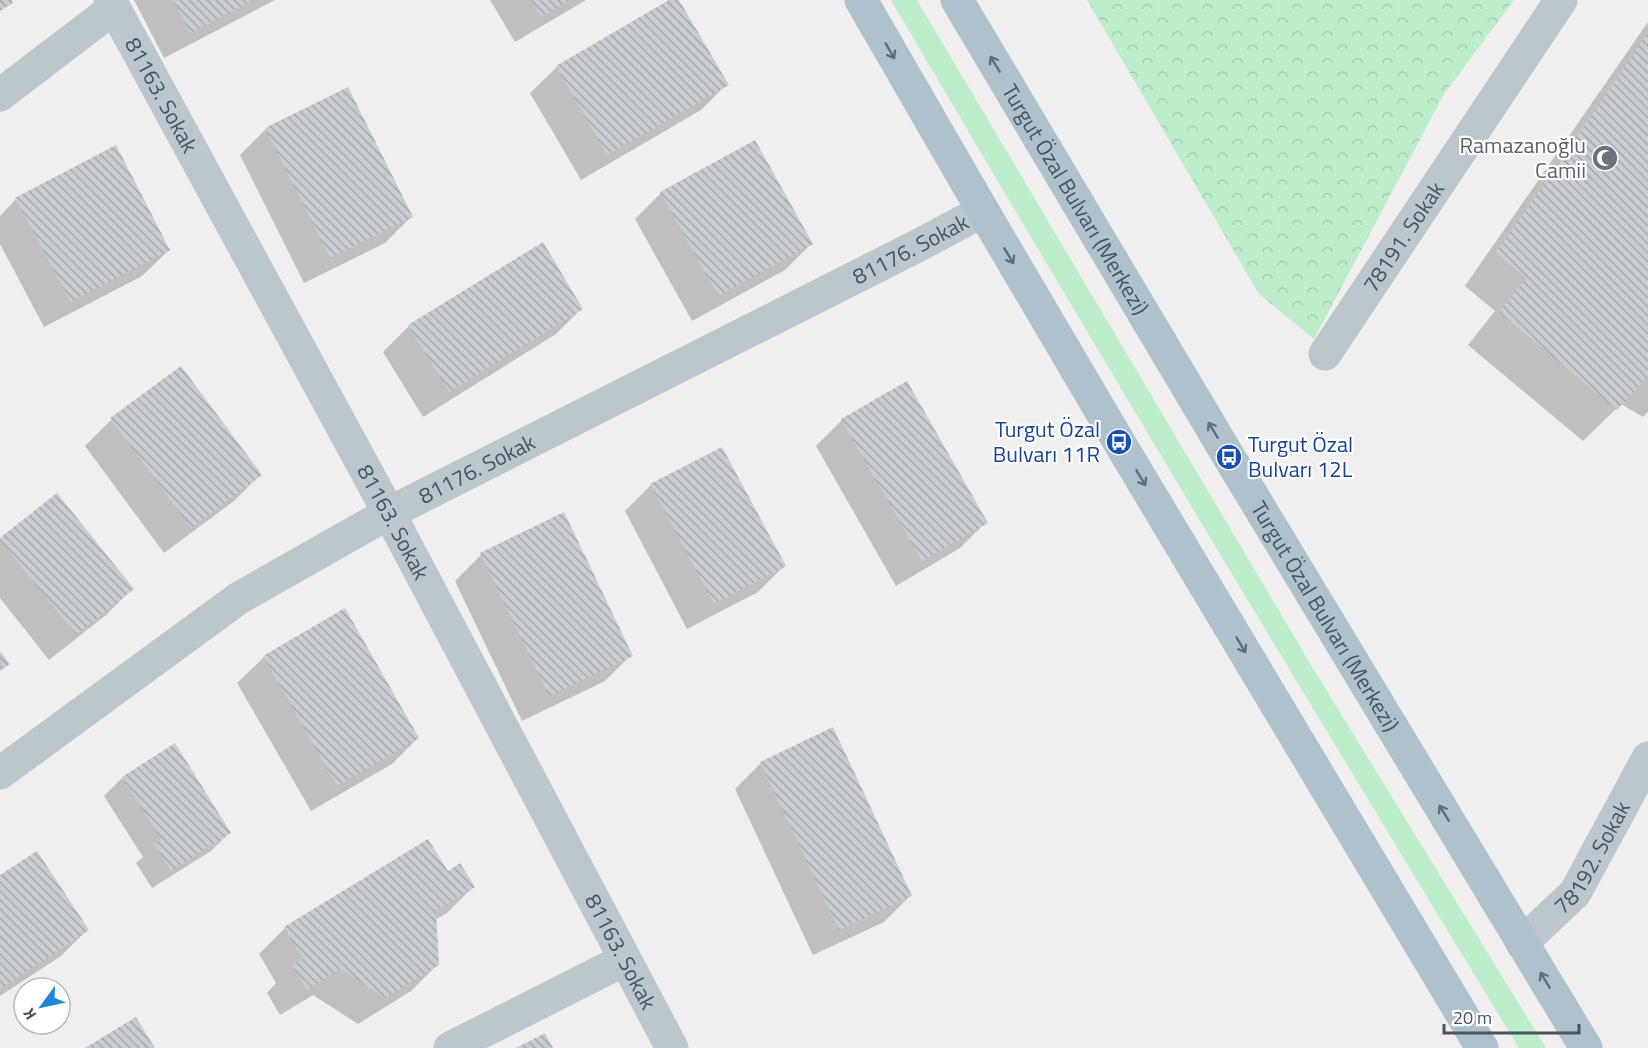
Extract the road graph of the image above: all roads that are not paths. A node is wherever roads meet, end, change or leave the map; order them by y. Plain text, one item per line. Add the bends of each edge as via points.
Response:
1 (861, 0) edge
2 (957, 0) edge
3 (1561, 0) edge
4 (112, 4) edge
5 (0, 94) edge
6 (983, 211) junction
7 (1325, 354) dead end
8 (389, 513) junction
9 (1648, 758) edge
10 (0, 773) edge
11 (1522, 943) junction
12 (624, 960) junction
13 (1472, 1044) edge
14 (450, 1048) edge
15 (672, 1048) edge
16 (1586, 1048) edge

1 -> 6 main road
11 -> 2 main road, Turgut Özal Bulvarı (Merkezi)
3 - 7 street, 78191. Sokak
4 - 5 street
4 - 8 street, 81163. Sokak
6 - 8 street, 81176. Sokak
6 -> 13 main road
8 - 10 street, 81176. Sokak via 239,598
8 - 12 street, 81163. Sokak
9 - 11 street, 78192. Sokak via 1575,893
16 -> 11 main road, Turgut Özal Bulvarı (Merkezi)
12 - 14 street
12 - 15 street, 81163. Sokak

